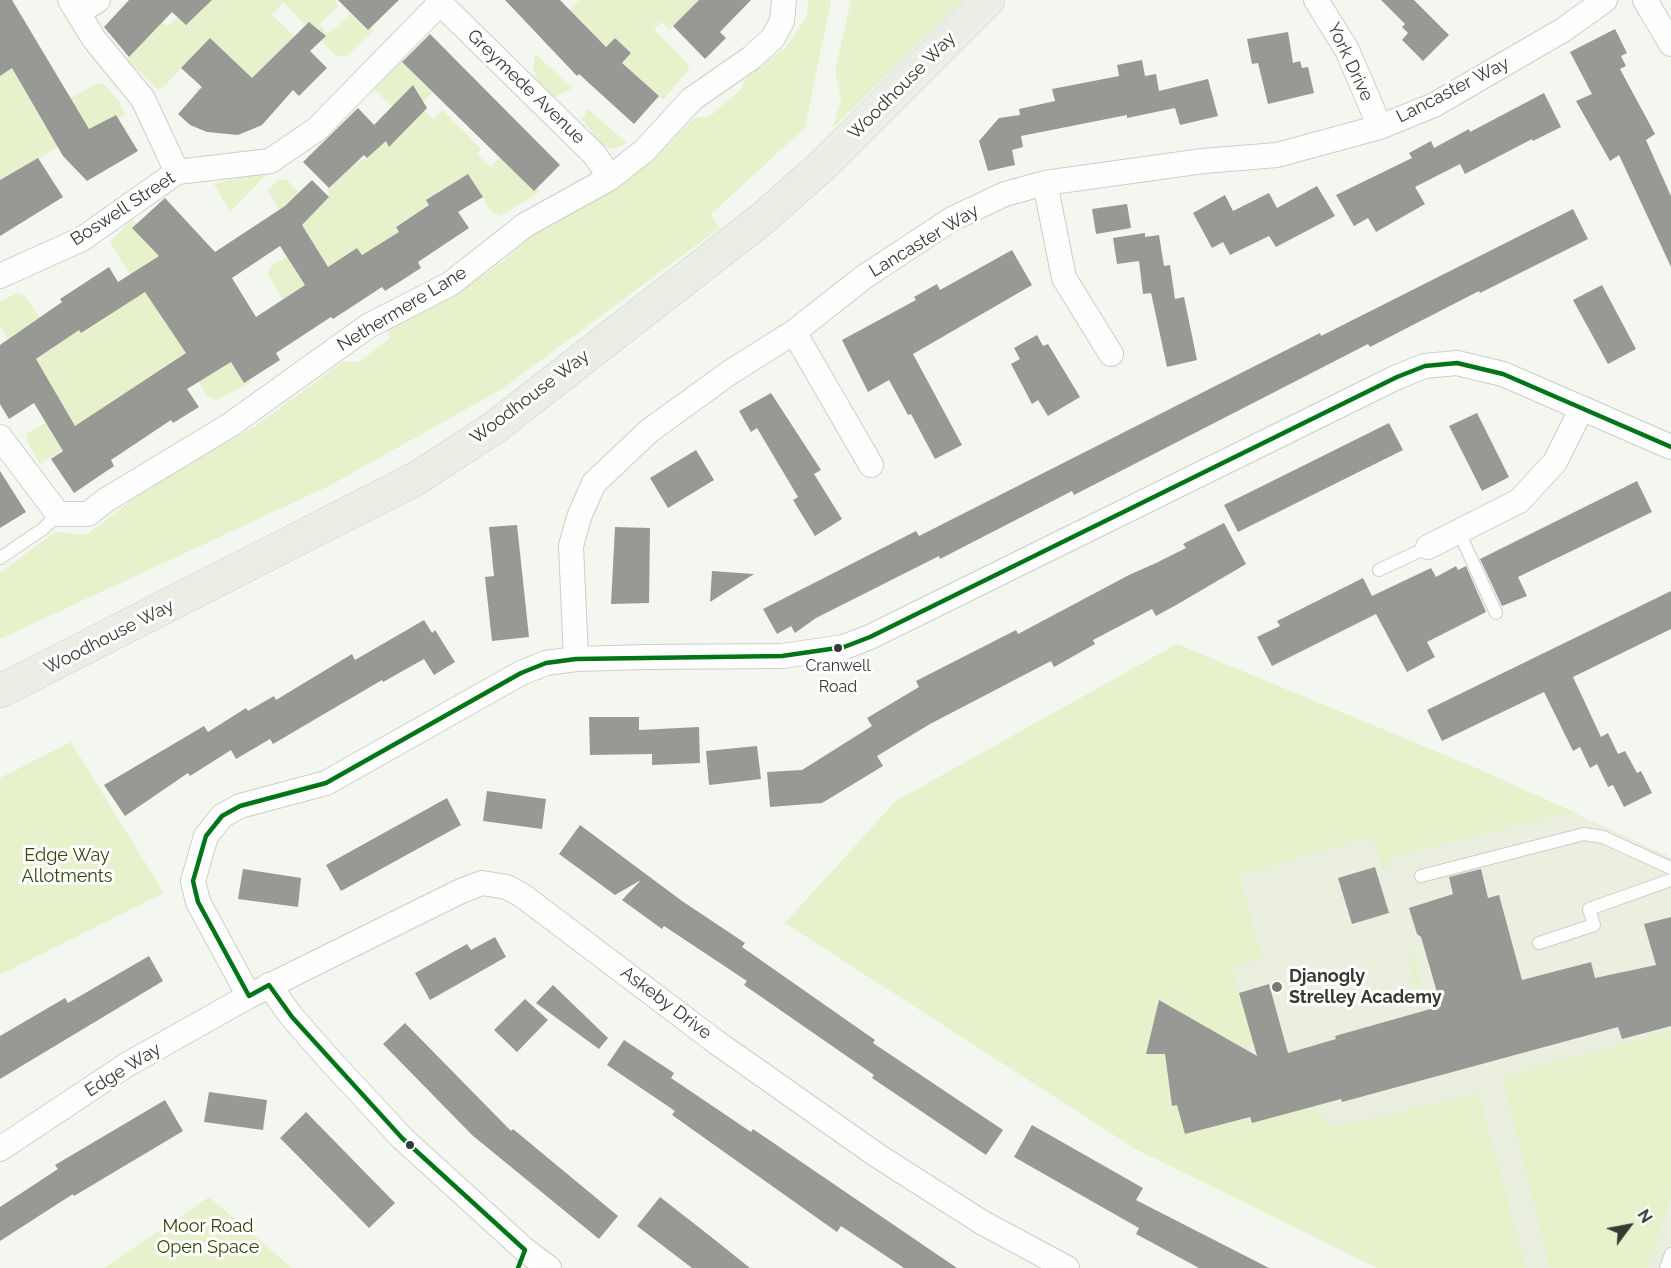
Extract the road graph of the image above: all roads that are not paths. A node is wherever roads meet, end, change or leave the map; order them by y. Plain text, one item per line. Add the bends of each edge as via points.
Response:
1 (98, 0) edge
2 (784, 0) edge
3 (988, 0) edge
4 (1316, 0) edge
5 (1605, 0) edge
6 (1646, 0) edge
7 (439, 1) edge
8 (74, 7) edge
9 (1671, 44) edge
10 (1380, 127) junction
11 (177, 172) junction
12 (610, 178) junction
13 (1045, 183) junction
14 (0, 276) edge
15 (794, 332) junction
16 (1111, 354) dead end
17 (1582, 408) junction
18 (0, 437) edge
19 (1671, 447) edge
20 (871, 465) dead end
21 (58, 514) junction
22 (1459, 532) junction
23 (1428, 547) joint
24 (0, 558) edge
25 (1379, 570) dead end
26 (1496, 613) dead end
27 (576, 659) junction
28 (0, 691) edge
29 (1671, 868) edge
30 (1421, 876) dead end
31 (1671, 880) edge
32 (1539, 943) dead end
33 (259, 991) junction
34 (0, 1149) edge
35 (1671, 1254) edge
36 (521, 1259) edge
37 (549, 1268) edge
38 (1066, 1268) edge
39 (1666, 1268) edge

1 - 8 street
2 - 12 street, Nethermere Lane via 783,21 773,38 692,99 644,151
3 - 28 main road, Woodhouse Way via 824,164 762,219 495,427 419,477
4 - 10 street, York Drive via 1347,50
5 - 10 street, Lancaster Way via 1563,30 1434,105
6 - 9 street
7 - 11 street, Boswell Street via 317,129 270,161
7 - 12 street, Greymede Avenue via 596,155
8 - 11 street via 94,39 143,99
10 - 13 street, Lancaster Way via 1277,154
11 - 14 street, Boswell Street via 81,239
12 - 21 street, Nethermere Lane via 525,225 450,284 368,326 230,425 88,514
13 - 15 street, Lancaster Way via 1005,194 952,219 864,277
13 - 16 street via 1064,278
15 - 20 street
15 - 27 street, Lancaster Way via 649,431 594,483 571,546
17 - 19 street
17 - 22 street via 1555,462 1519,501
17 - 27 street via 1503,374 1457,363 1425,366 870,638 844,647 782,656
18 - 21 street
21 - 24 lane
22 - 23 street
22 - 26 lane
23 - 25 lane
27 - 33 street via 546,663 521,673 326,783 240,806 222,816 206,836 193,881 198,902
29 - 30 lane via 1603,837 1584,834
31 - 32 lane via 1590,909 1594,925
33 - 34 street, Edge Way via 128,1064
33 - 36 street via 320,1049
33 - 38 street, Askeby Drive via 461,891 482,883 507,887 878,1156 983,1223
35 - 39 lane
36 - 37 street

